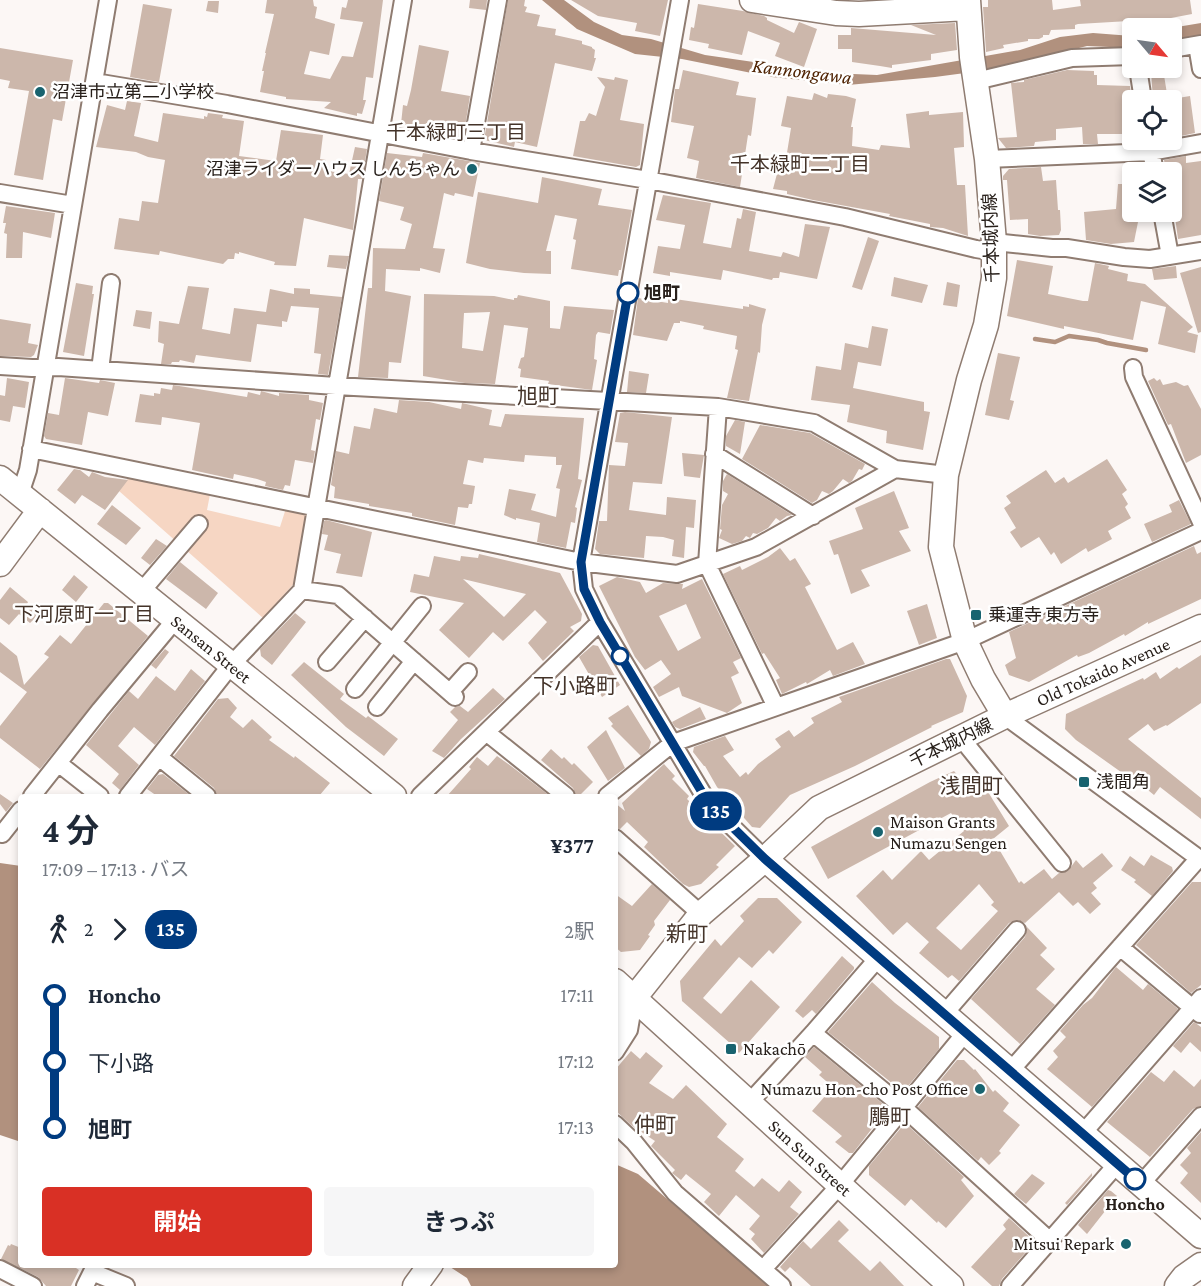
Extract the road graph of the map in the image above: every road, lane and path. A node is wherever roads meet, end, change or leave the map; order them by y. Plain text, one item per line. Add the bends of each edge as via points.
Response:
1 (108, 0) edge
2 (403, 0) edge
3 (498, 0) edge
4 (680, 0) edge
5 (752, 0) edge
6 (968, 4) edge
7 (882, 7) edge
8 (1199, 44) edge
9 (1182, 47) edge
10 (1122, 56) edge
11 (1201, 69) edge
12 (974, 71) junction
13 (95, 82) junction
14 (380, 134) junction
15 (1201, 143) edge
16 (1182, 144) edge
17 (1122, 148) edge
18 (471, 151) junction
19 (987, 159) junction
20 (648, 180) junction
21 (0, 193) edge
22 (73, 204) junction
23 (1164, 222) edge
24 (994, 247) junction
25 (1201, 251) edge
26 (1170, 256) junction
27 (111, 283) dead end
28 (0, 366) edge
29 (45, 368) junction
30 (1133, 368) dead end
31 (100, 370) junction
32 (336, 386) junction
33 (609, 400) junction
34 (718, 407) junction
35 (31, 449) junction
36 (714, 454) junction
37 (896, 469) junction
38 (946, 476) junction
39 (0, 478) edge
40 (20, 494) junction
41 (315, 507) junction
42 (40, 510) junction
43 (813, 516) junction
44 (1201, 522) edge
45 (199, 524) dead end
46 (1201, 531) edge
47 (581, 562) junction
48 (0, 564) edge
49 (707, 564) junction
50 (302, 590) junction
51 (141, 592) junction
52 (422, 606) dead end
53 (365, 618) junction
54 (175, 620) junction
55 (600, 622) junction
56 (1201, 627) edge
57 (965, 640) junction
58 (392, 642) junction
59 (414, 661) junction
60 (327, 662) dead end
61 (231, 665) junction
62 (468, 672) dead end
63 (355, 688) dead end
64 (377, 707) dead end
65 (776, 707) junction
66 (1005, 716) junction
67 (486, 732) junction
68 (961, 738) junction
69 (672, 743) junction
70 (159, 757) junction
71 (58, 763) junction
72 (34, 794) edge
73 (97, 794) edge
74 (130, 794) edge
75 (205, 794) edge
76 (392, 794) edge
77 (422, 794) edge
78 (564, 794) edge
79 (609, 794) edge
80 (18, 814) edge
81 (1, 834) edge
82 (18, 837) edge
83 (618, 841) edge
84 (765, 859) junction
85 (1200, 859) edge
86 (1062, 863) dead end
87 (701, 914) junction
88 (1017, 930) dead end
89 (1120, 947) junction
90 (879, 957) junction
91 (618, 984) edge
92 (634, 998) junction
93 (1198, 1007) edge
94 (945, 1014) junction
95 (618, 1018) edge
96 (966, 1032) junction
97 (813, 1033) junction
98 (618, 1047) edge
99 (1011, 1070) junction
100 (749, 1102) junction
101 (903, 1107) junction
102 (1201, 1116) edge
103 (618, 1127) edge
104 (1083, 1133) junction
105 (1118, 1163) junction
106 (1142, 1184) junction
107 (840, 1185) junction
108 (1201, 1236) edge
109 (1050, 1240) junction
110 (1201, 1265) edge
111 (428, 1268) edge
112 (764, 1268) junction
113 (0, 1269) edge
114 (1201, 1276) edge
115 (33, 1286) edge
116 (85, 1286) edge
117 (126, 1286) edge
118 (415, 1286) edge
119 (782, 1286) edge
120 (951, 1286) edge
121 (1010, 1286) edge
122 (1177, 1286) edge
123 (1193, 1286) edge

1 - 13 street
2 - 14 street
3 - 18 street
4 - 20 street
5 - 7 main road via 836,13
6 - 7 main road
6 - 12 main road, 千本城内線
8 - 9 street
8 - 11 street
10 - 12 street via 1072,58
12 - 19 main road, 千本城内線
13 - 14 street
13 - 22 street
14 - 18 street
14 - 32 street
15 - 16 street
17 - 19 street
18 - 20 street
19 - 24 main road, 千本城内線
20 - 24 street via 846,217 976,249
20 - 33 street
21 - 22 street
22 - 29 street
23 - 26 street
24 - 26 street via 1067,248 1150,259
24 - 38 main road, 千本城内線 via 994,278 986,325
25 - 26 street
27 - 31 street
28 - 29 street
29 - 31 street
29 - 35 street
30 - 44 street
31 - 32 street
32 - 33 street
32 - 41 street
33 - 34 street
33 - 47 street
34 - 36 street
34 - 37 street via 814,423
35 - 40 street
35 - 41 street
36 - 43 street
36 - 49 street
37 - 38 street
37 - 43 street
38 - 57 main road, 千本城内線 via 941,547
39 - 40 main road, Sansan Street
40 - 42 main road, Sansan Street
41 - 47 street
41 - 50 street
42 - 48 main road
42 - 51 main road, Sansan Street
43 - 49 street via 756,547
45 - 51 street
46 - 57 street
47 - 49 street via 677,574
47 - 55 street via 584,589
49 - 65 street
50 - 53 street via 338,595
50 - 61 street
51 - 54 main road, Sansan Street
52 - 58 street
53 - 58 street
53 - 60 street
54 - 61 main road, Sansan Street
54 - 71 street
55 - 67 street
55 - 69 street
56 - 66 main road, Old Tokaido Avenue
57 - 65 street
57 - 66 main road, 千本城内線
58 - 59 street
58 - 63 street
59 - 62 street via 452,694
59 - 64 street
61 - 70 street
61 - 76 main road, Sansan Street
65 - 69 street
66 - 68 main road, 千本城内線
66 - 85 street
67 - 77 street
67 - 78 street
68 - 84 main road, 千本城内線 via 819,808
68 - 86 street
69 - 79 street
69 - 84 street via 709,804
70 - 74 street
70 - 75 street
71 - 72 street
71 - 73 street
80 - 81 street
81 - 82 street
83 - 87 street
84 - 87 main road, 千本城内線
84 - 90 main road
85 - 89 street
87 - 92 main road, 千本城内線
88 - 94 street
89 - 93 street
89 - 99 street
90 - 94 main road
90 - 97 street
91 - 92 main road, Sun Sun Street
92 - 95 main road, 千本城内線
92 - 98 street via 629,1030
92 - 100 main road, Sun Sun Street
93 - 104 street
94 - 96 main road
96 - 99 main road
96 - 101 street
97 - 100 street
97 - 101 street
99 - 104 main road
100 - 107 main road, Sun Sun Street
101 - 107 street
101 - 109 street
102 - 106 street
103 - 112 street via 675,1193
104 - 105 main road
105 - 106 main road
105 - 109 street
106 - 108 main road
107 - 112 street
107 - 120 main road, Sun Sun Street
109 - 121 street
110 - 122 main road
111 - 118 main road
112 - 119 street
113 - 115 street
114 - 123 main road
116 - 117 street via 92,1272

